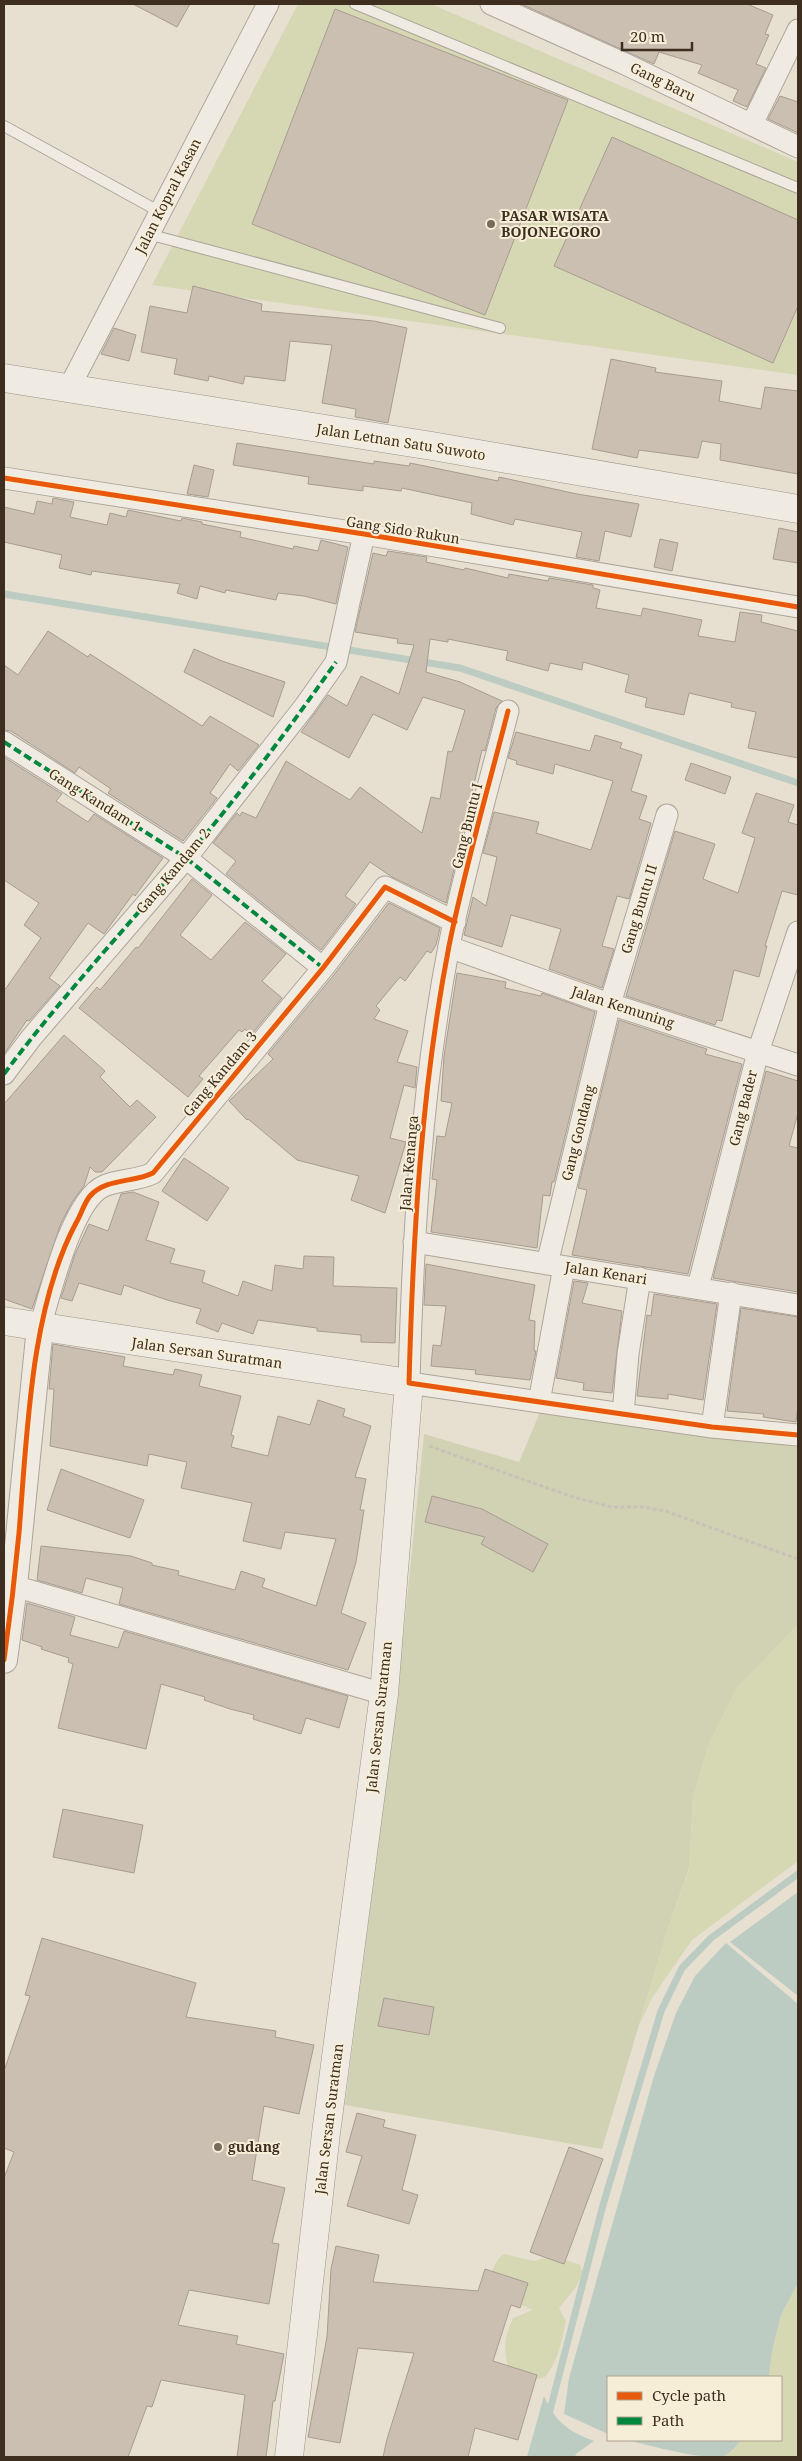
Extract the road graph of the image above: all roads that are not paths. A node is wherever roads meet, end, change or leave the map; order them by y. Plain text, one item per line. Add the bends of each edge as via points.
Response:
1 (268, 4) edge
2 (355, 4) edge
3 (491, 4) edge
4 (798, 30) edge
5 (752, 124) junction
6 (4, 126) edge
7 (798, 146) edge
8 (798, 188) edge
9 (160, 212) junction
10 (148, 234) junction
11 (500, 328) dead end
12 (4, 378) edge
13 (69, 388) junction
14 (4, 478) edge
15 (798, 509) edge
16 (364, 534) junction
17 (798, 607) edge
18 (508, 711) dead end
19 (4, 742) edge
20 (667, 815) dead end
21 (186, 858) junction
22 (455, 922) junction
23 (798, 932) edge
24 (449, 947) junction
25 (323, 968) junction
26 (610, 1004) junction
27 (758, 1052) junction
28 (798, 1065) edge
29 (4, 1074) edge
30 (414, 1242) junction
31 (556, 1265) junction
32 (640, 1278) junction
33 (698, 1287) junction
34 (731, 1293) junction
35 (798, 1305) edge
36 (4, 1321) edge
37 (40, 1328) junction
38 (409, 1382) junction
39 (539, 1402) junction
40 (623, 1414) junction
41 (712, 1427) junction
42 (798, 1435) edge
43 (14, 1586) junction
44 (4, 1660) edge
45 (384, 1694) junction
46 (289, 2457) edge

1 - 9 street, Jalan Kopral Kasan
2 - 8 lane
3 - 5 street, Gang Baru
4 - 5 street
5 - 7 street, Gang Baru
6 - 9 lane
9 - 10 street, Jalan Kopral Kasan
10 - 11 lane
10 - 13 street, Jalan Kopral Kasan
12 - 13 main road, Jalan Letnan Satu Suwoto
13 - 15 main road, Jalan Letnan Satu Suwoto
14 - 16 street, Gang Sido Rukun
16 - 17 street, Gang Sido Rukun
16 - 21 street, Gang Kandam 2 via 336,662 294,721
18 - 22 street, Gang Buntu I
19 - 21 street, Gang Kandam 1
20 - 26 street, Gang Buntu II
21 - 25 street, Gang Kandam 1
21 - 29 street, Gang Kandam 2 via 30,1038
22 - 24 street, Gang Buntu I
22 - 25 street, Gang Kandam 3 via 385,887
23 - 27 street, Gang Bader
24 - 26 street, Jalan Kemuning
24 - 30 street, Jalan Kenanga via 425,1097
25 - 37 street, Gang Kandam 3 via 153,1173 140,1180 103,1186 90,1196 65,1244
26 - 27 street, Jalan Kemuning
26 - 31 street, Gang Gondang
27 - 28 street, Jalan Kemuning
27 - 33 street, Gang Bader
30 - 31 street, Jalan Kenari
30 - 38 street, Jalan Kenanga
31 - 32 street, Jalan Kenari
31 - 39 street, Gang Gondang
32 - 33 street, Jalan Kenari
32 - 40 street
33 - 34 street, Jalan Kenari
34 - 35 street, Jalan Kenari
34 - 41 street
36 - 37 main road, Jalan Sersan Suratman
37 - 38 main road, Jalan Sersan Suratman
37 - 43 street
38 - 39 street
38 - 45 main road, Jalan Sersan Suratman
39 - 40 street
40 - 41 street
41 - 42 street
43 - 44 street
43 - 45 street
45 - 46 main road, Jalan Sersan Suratman via 326,2133

